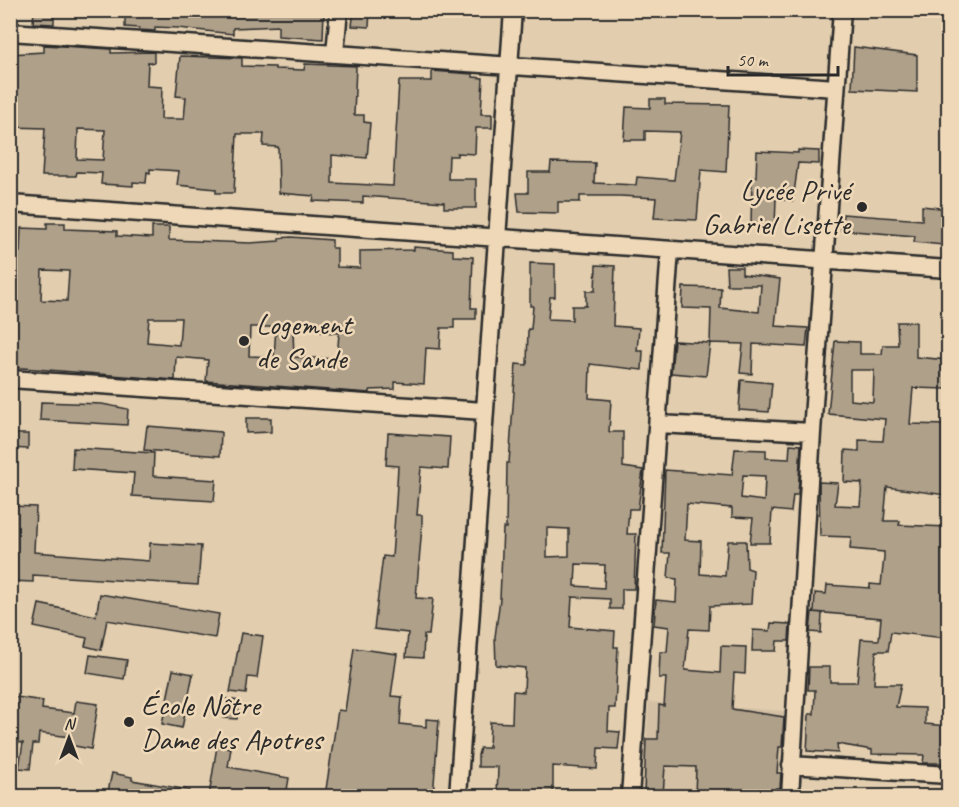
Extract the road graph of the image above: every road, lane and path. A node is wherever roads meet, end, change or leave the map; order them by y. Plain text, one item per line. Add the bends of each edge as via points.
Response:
1 (339, 10) edge
2 (513, 10) edge
3 (842, 10) edge
4 (10, 32) edge
5 (335, 53) junction
6 (509, 67) junction
7 (836, 88) junction
8 (10, 204) edge
9 (496, 238) junction
10 (670, 250) junction
11 (826, 260) junction
12 (948, 268) edge
13 (10, 379) edge
14 (484, 411) junction
15 (658, 424) junction
16 (812, 432) junction
17 (791, 765) junction
18 (948, 775) edge
19 (458, 796) edge
20 (630, 796) edge
21 (790, 796) edge

1 - 5 street
2 - 6 street
3 - 7 street
4 - 5 street
5 - 6 street
6 - 7 street
6 - 9 street
7 - 11 street
8 - 9 street
9 - 10 street
9 - 14 street
10 - 11 street
10 - 15 street
11 - 12 street
11 - 16 street
13 - 14 street
14 - 19 street
15 - 16 street
15 - 20 street
16 - 17 street
17 - 18 street
17 - 21 street

